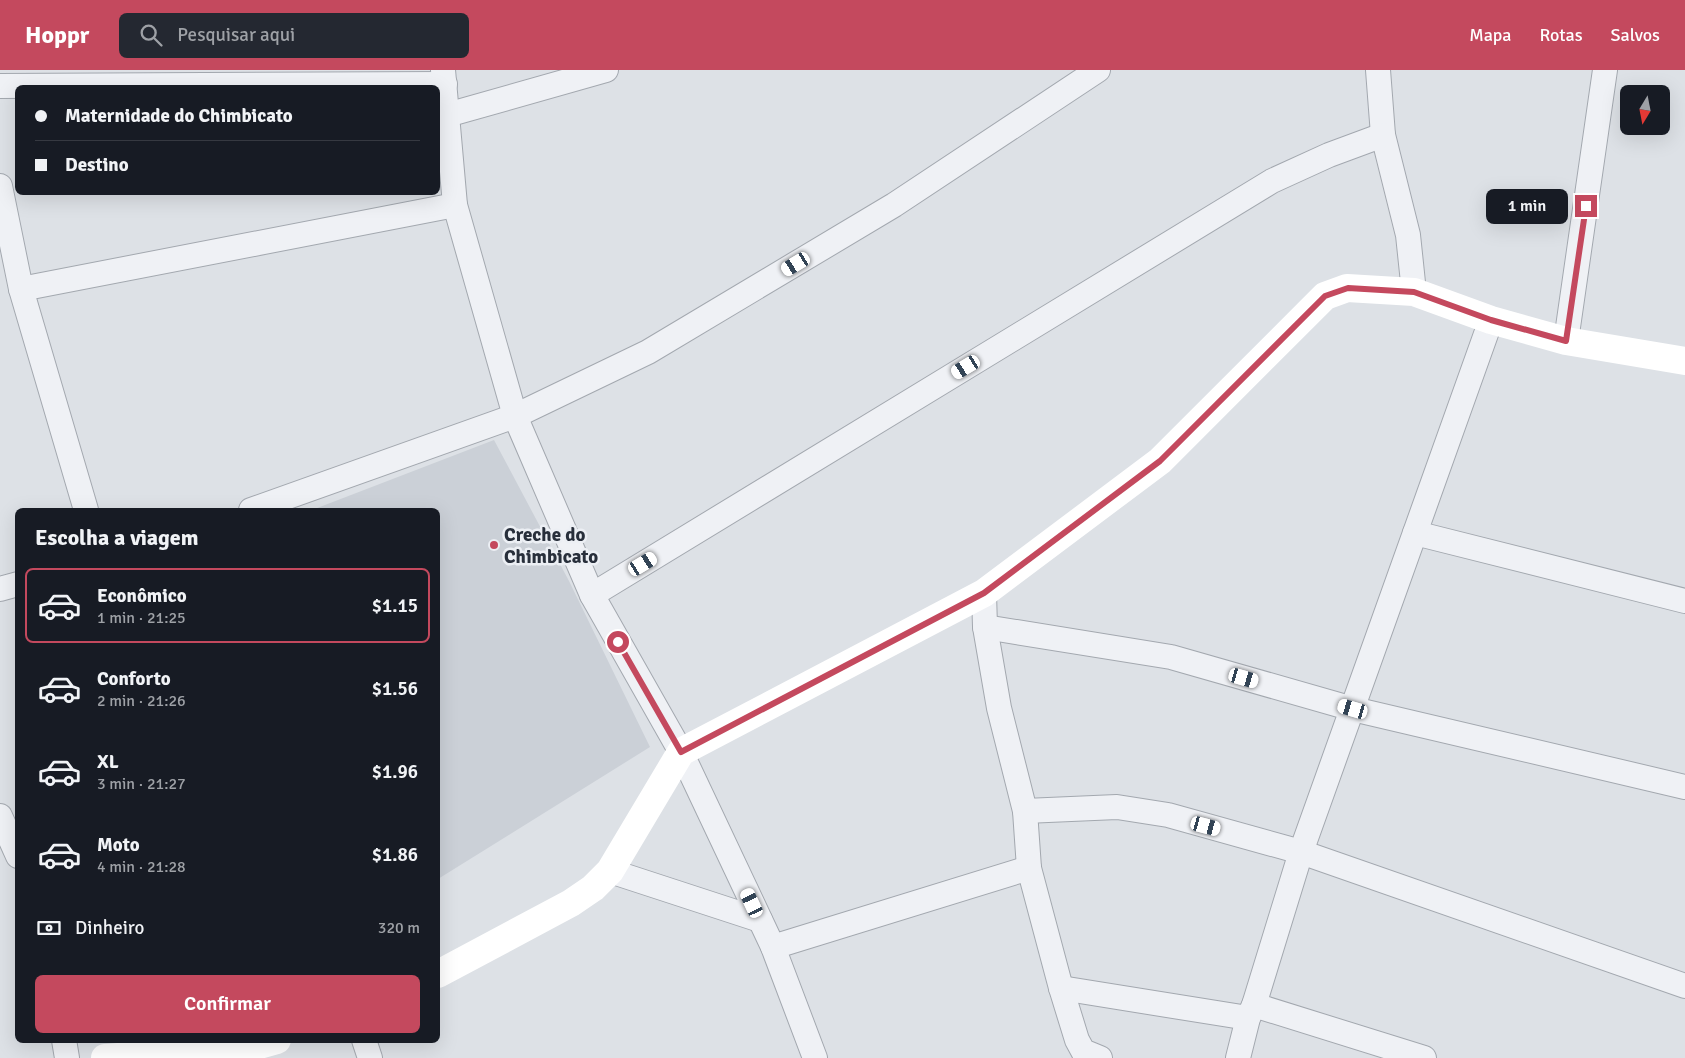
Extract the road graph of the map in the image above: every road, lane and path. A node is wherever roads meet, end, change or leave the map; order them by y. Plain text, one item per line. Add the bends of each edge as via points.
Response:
1 (606, 70) edge
2 (1098, 70) edge
3 (1378, 70) edge
4 (1605, 70) edge
5 (444, 77) edge
6 (49, 85) edge
7 (0, 86) edge
8 (15, 86) edge
9 (447, 115) junction
10 (1383, 135) junction
11 (0, 186) edge
12 (455, 205) junction
13 (6, 243) edge
14 (21, 289) junction
15 (1414, 292) junction
16 (1491, 320) junction
17 (1566, 341) junction
18 (1685, 362) edge
19 (515, 416) junction
20 (85, 508) edge
21 (256, 508) edge
22 (1416, 533) junction
23 (15, 585) edge
24 (0, 589) edge
25 (984, 593) junction
26 (592, 595) junction
27 (1685, 601) edge
28 (985, 627) junction
29 (1353, 709) junction
30 (681, 752) junction
31 (1685, 787) edge
32 (1025, 811) junction
33 (0, 816) edge
34 (15, 849) edge
35 (1301, 852) junction
36 (1029, 868) junction
37 (610, 871) junction
38 (760, 920) junction
39 (773, 947) junction
40 (440, 973) edge
41 (1685, 986) edge
42 (1061, 988) junction
43 (1251, 1012) junction
44 (65, 1043) edge
45 (266, 1043) edge
46 (365, 1043) edge
47 (68, 1058) edge
48 (105, 1058) edge
49 (370, 1058) edge
50 (815, 1058) edge
51 (1100, 1058) edge
52 (1238, 1058) edge
53 (1424, 1058) edge

1 - 9 street
2 - 19 street via 894,206 648,352
3 - 10 street
4 - 17 street
5 - 6 street
5 - 9 street
7 - 8 street
9 - 12 street
10 - 15 street via 1408,235
10 - 26 street via 1329,154 1272,181
11 - 13 street
12 - 14 street
12 - 19 street
13 - 14 street
14 - 20 street
15 - 16 street
15 - 25 street via 1348,288 1325,296 1160,461
16 - 17 street
16 - 22 street
17 - 18 street
19 - 21 street
19 - 26 street
22 - 27 street
22 - 29 street
23 - 24 street
25 - 28 street
25 - 30 street
26 - 30 street
28 - 29 street via 1171,657
28 - 32 street via 999,708
29 - 31 street
29 - 35 street
30 - 37 street
30 - 38 street
32 - 35 street via 1118,807 1168,815
32 - 36 street
33 - 34 street
35 - 41 street
35 - 43 street
36 - 39 street
36 - 42 street
37 - 38 street
37 - 40 street via 571,903
38 - 39 street
39 - 50 street
42 - 43 street
42 - 51 street via 1083,1051
43 - 52 street
43 - 53 street
44 - 47 street
45 - 48 street via 252,1047
46 - 49 street

